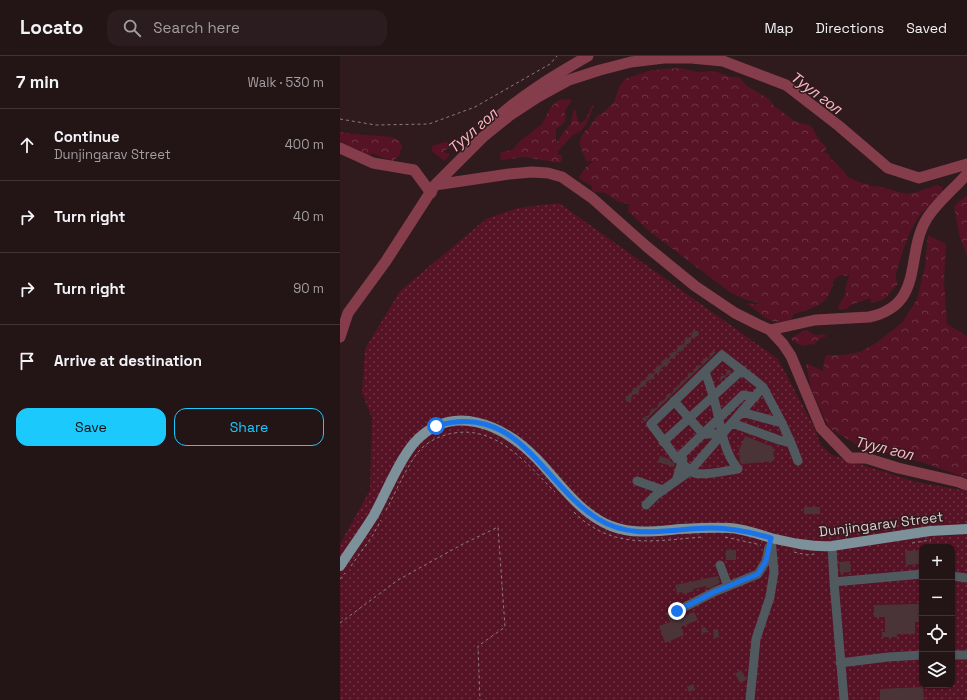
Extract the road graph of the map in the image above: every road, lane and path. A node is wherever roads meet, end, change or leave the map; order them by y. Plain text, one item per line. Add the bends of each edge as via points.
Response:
1 (557, 56) edge
2 (340, 119) edge
3 (742, 370) junction
4 (705, 372) junction
5 (763, 387) junction
6 (713, 396) junction
7 (755, 397) junction
8 (674, 401) junction
9 (741, 412) junction
10 (719, 418) junction
11 (688, 419) junction
12 (732, 423) junction
13 (784, 426) junction
14 (703, 434) junction
15 (722, 434) junction
16 (663, 442) junction
17 (778, 442) junction
18 (791, 443) junction
19 (679, 461) junction
20 (798, 461) dead end
21 (690, 471) junction
22 (637, 481) dead end
23 (676, 481) junction
24 (663, 490) junction
25 (555, 493) dead end
26 (646, 505) dead end
27 (571, 509) dead end
28 (386, 511) dead end
29 (383, 517) dead end
30 (967, 529) edge
31 (706, 536) dead end
32 (723, 536) dead end
33 (930, 540) dead end
34 (770, 542) junction
35 (908, 543) dead end
36 (832, 550) junction
37 (793, 552) dead end
38 (720, 565) dead end
39 (345, 568) edge
40 (919, 574) edge
41 (955, 576) edge
42 (340, 578) edge
43 (967, 578) edge
44 (834, 582) junction
45 (728, 586) junction
46 (677, 611) dead end
47 (340, 623) edge
48 (955, 655) edge
49 (967, 655) edge
50 (919, 656) edge
51 (840, 663) junction
52 (480, 700) edge
53 (750, 700) edge
54 (844, 700) edge

1 - 2 path via 550,64 475,107 429,124 376,125
3 - 4 street via 722,355
3 - 5 street
3 - 6 street
4 - 6 street
4 - 8 street
5 - 7 street
5 - 13 street
6 - 10 street
6 - 11 street
7 - 9 street
7 - 10 street via 743,395
8 - 11 street
8 - 16 street via 651,424
9 - 12 street
9 - 13 street
10 - 14 street
10 - 15 street
11 - 14 street
11 - 16 street
12 - 15 street
12 - 17 street
13 - 17 street
13 - 18 street
14 - 15 street
14 - 19 street
15 - 21 street
15 - 21 street via 731,461 738,469 700,474
16 - 19 street
17 - 18 street
18 - 20 street
19 - 21 street
19 - 23 street
21 - 23 street
22 - 24 street
23 - 24 street
24 - 26 street
25 - 28 path via 524,460 500,442 484,434 458,432 437,438 420,450
27 - 31 path via 588,525 607,535 622,539 644,541
29 - 39 path via 373,535
30 - 36 main road, Dunjingarav Street via 930,531
32 - 34 path
33 - 35 path
34 - 36 main road, Dunjingarav Street
34 - 39 main road, Dunjingarav Street via 732,528 641,532 611,526 585,509 536,458 510,436 488,425 451,422 436,426 413,444
34 - 45 street via 766,561 758,574
34 - 53 street via 774,572 770,597 756,639
36 - 37 path via 807,555
36 - 44 street
38 - 45 street
39 - 42 path
40 - 44 street
41 - 43 street
44 - 51 street
45 - 46 street
47 - 52 path via 398,580 498,527 505,627 478,646
48 - 49 street
50 - 51 street
51 - 54 street

